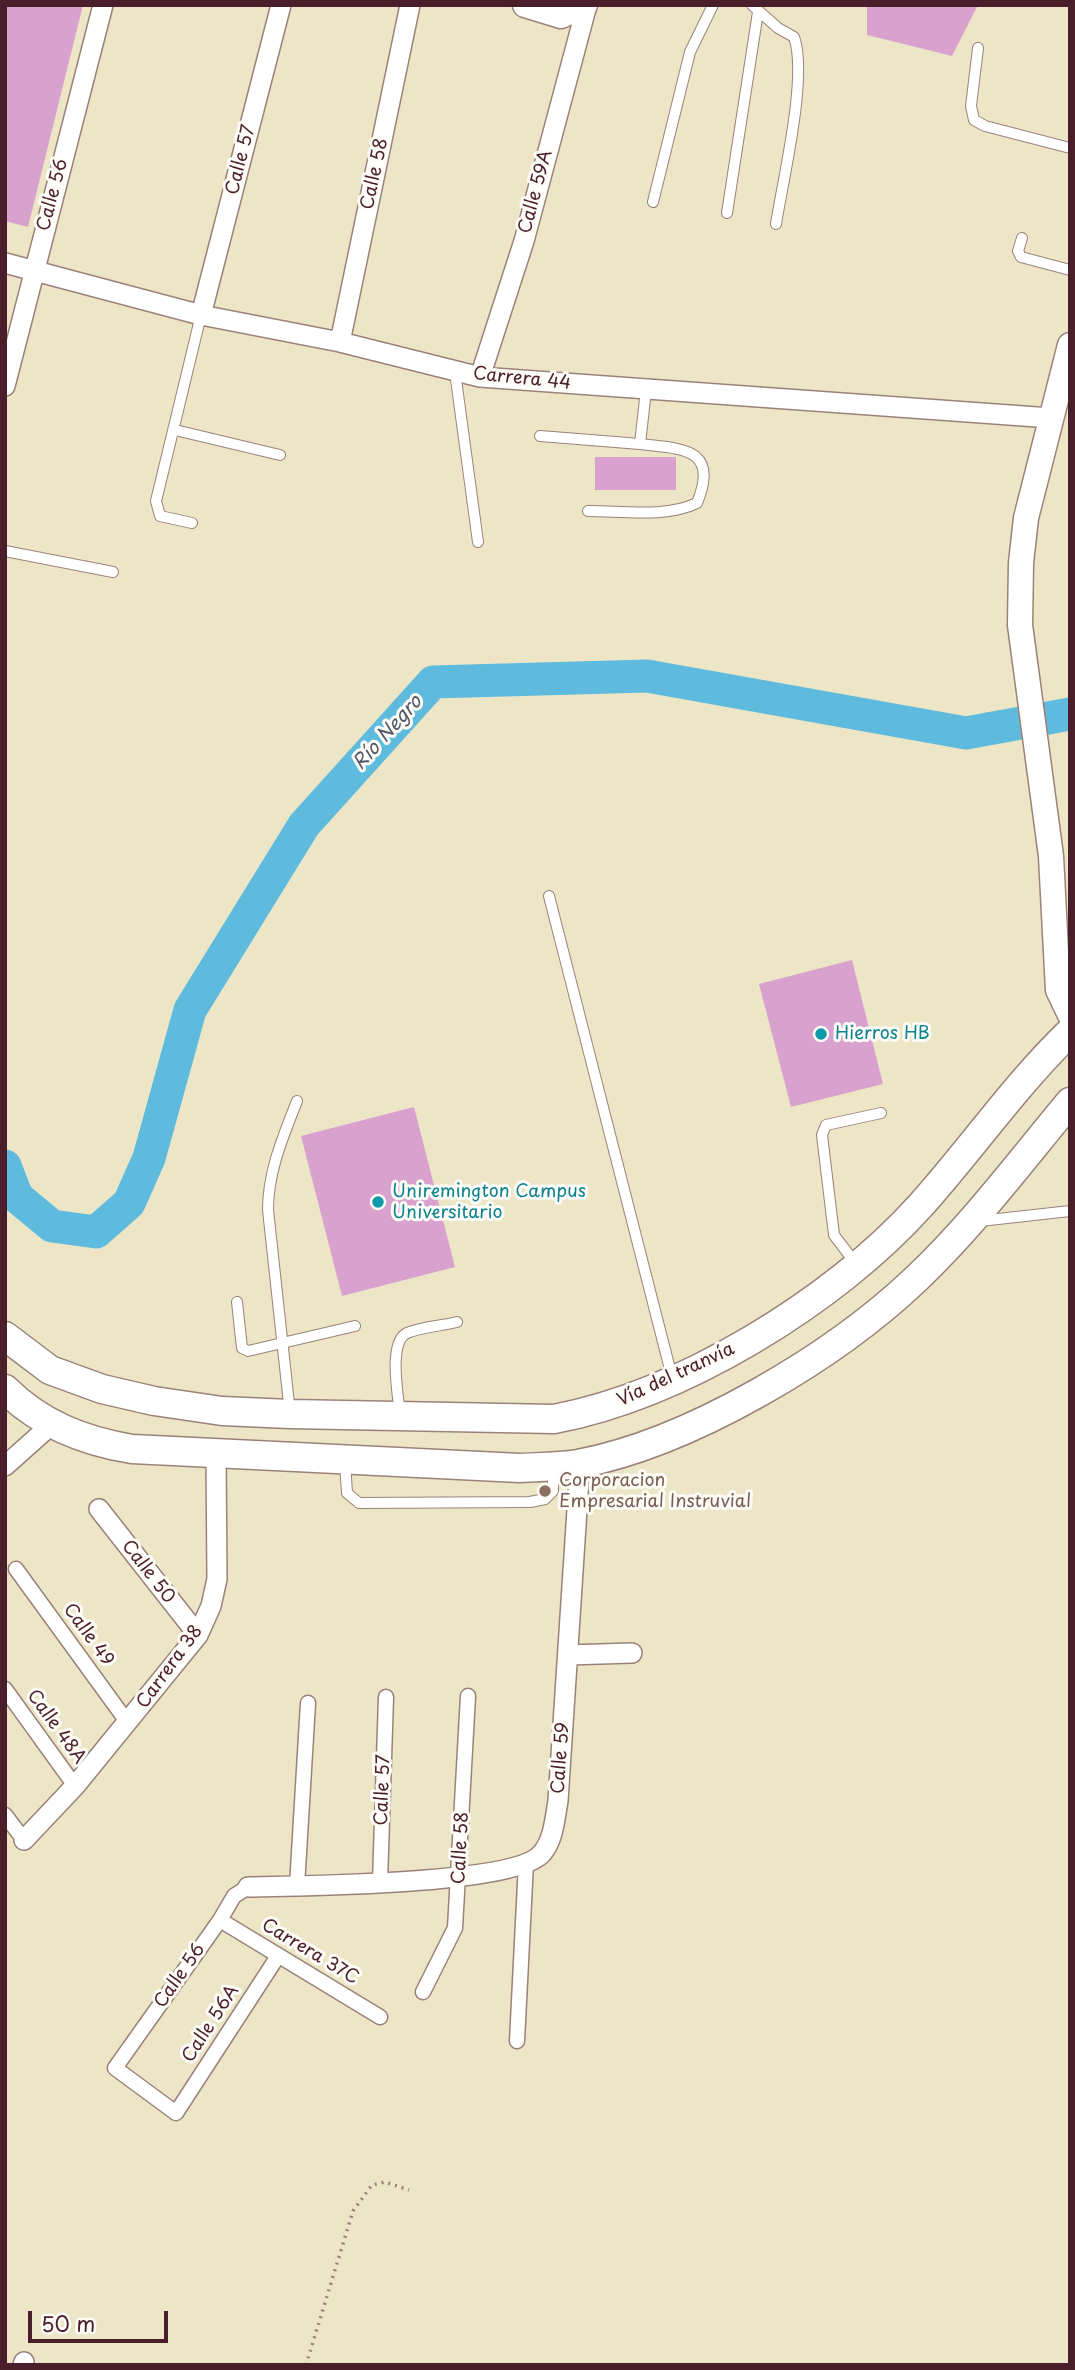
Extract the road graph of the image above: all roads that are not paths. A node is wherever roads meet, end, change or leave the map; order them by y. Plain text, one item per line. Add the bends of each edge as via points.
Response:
1 (103, 5) edge
2 (281, 5) edge
3 (410, 5) edge
4 (525, 5) edge
5 (586, 5) edge
6 (713, 5) edge
7 (755, 9) edge
8 (561, 16) junction
9 (577, 38) junction
10 (978, 48) dead end
11 (1070, 148) edge
12 (653, 202) dead end
13 (727, 213) dead end
14 (776, 224) dead end
15 (1022, 238) dead end
16 (5, 263) edge
17 (33, 269) junction
18 (1070, 270) edge
19 (201, 315) junction
20 (340, 342) junction
21 (1070, 345) edge
22 (455, 372) junction
23 (480, 377) junction
24 (5, 386) edge
25 (1064, 389) edge
26 (646, 390) junction
27 (1051, 418) junction
28 (175, 430) junction
29 (540, 436) dead end
30 (640, 444) junction
31 (280, 455) dead end
32 (588, 511) dead end
33 (192, 523) dead end
34 (478, 542) dead end
35 (5, 551) edge
36 (113, 572) dead end
37 (549, 896) dead end
38 (1070, 1015) edge
39 (1070, 1032) edge
40 (297, 1101) dead end
41 (1070, 1102) edge
42 (881, 1113) dead end
43 (1070, 1211) edge
44 (971, 1222) junction
45 (856, 1265) junction
46 (237, 1302) dead end
47 (457, 1322) dead end
48 (355, 1326) dead end
49 (5, 1336) edge
50 (282, 1344) junction
51 (673, 1381) junction
52 (5, 1389) edge
53 (290, 1414) junction
54 (400, 1417) junction
55 (51, 1425) junction
56 (216, 1454) junction
57 (345, 1460) junction
58 (566, 1465) junction
59 (5, 1466) edge
60 (99, 1509) dead end
61 (16, 1569) dead end
62 (198, 1635) junction
63 (632, 1653) dead end
64 (568, 1655) junction
65 (5, 1689) edge
66 (468, 1696) dead end
67 (386, 1697) dead end
68 (308, 1703) dead end
69 (128, 1723) junction
70 (75, 1786) junction
71 (5, 1815) edge
72 (24, 1840) joint
73 (526, 1863) junction
74 (460, 1877) junction
75 (380, 1882) junction
76 (297, 1886) junction
77 (248, 1887) joint
78 (220, 1920) junction
79 (278, 1956) junction
80 (423, 1992) dead end
81 (380, 2017) dead end
82 (517, 2041) dead end
83 (176, 2113) joint

1 - 17 street, Calle 56
2 - 19 street, Calle 57
3 - 20 street, Calle 58
4 - 8 street
5 - 8 street
5 - 9 street, Calle 59A
6 - 12 lane via 690,52
7 - 13 lane
7 - 14 lane via 794,37 799,51
8 - 9 street
9 - 23 street, Calle 59A via 524,241
10 - 11 lane via 971,106 974,120
15 - 18 lane via 1021,257
16 - 17 street, Carrera 44
17 - 19 street, Carrera 44
17 - 24 street, Calle 56
19 - 20 street, Carrera 44
19 - 28 lane
20 - 22 street, Carrera 44
21 - 25 street
22 - 23 street, Carrera 44
22 - 34 lane
23 - 26 street, Carrera 44
25 - 27 street
26 - 27 street, Carrera 44
26 - 30 lane
27 - 38 street via 1026,519 1021,563 1023,650 1051,856 1058,990
28 - 31 lane
28 - 33 lane via 156,510 160,516
29 - 30 lane
30 - 32 lane via 697,455 702,464 697,503 684,510
35 - 36 lane
37 - 51 lane
39 - 45 main road, Vía del tranvía via 1028,1074 919,1207
40 - 50 lane via 268,1188
41 - 44 main road
42 - 45 lane via 826,1125 821,1135 834,1235
43 - 44 lane
44 - 58 main road via 873,1317 813,1359 713,1415 660,1438
45 - 51 main road, Vía del tranvía via 758,1335
46 - 50 lane via 242,1348 248,1351
47 - 54 lane via 401,1338 396,1349
48 - 50 lane
49 - 53 main road, Vía del tranvía via 50,1370 102,1389 154,1402
50 - 53 lane
51 - 54 main road, Vía del tranvía via 599,1410 554,1419
52 - 55 main road
53 - 54 main road, Vía del tranvía
55 - 56 main road via 104,1444
55 - 59 street
56 - 57 main road
56 - 62 street, Carrera 38 via 217,1579
57 - 58 main road via 520,1468
57 - 58 lane via 347,1493 359,1503 530,1502 545,1499 553,1491
58 - 64 street, Calle 59
60 - 62 street, Calle 50
61 - 69 street, Calle 49
62 - 69 street, Carrera 38
63 - 64 street
64 - 73 street, Calle 59 via 552,1831 543,1853
65 - 70 street, Calle 48A
66 - 74 street, Calle 58
67 - 75 street, Calle 57
68 - 76 street
69 - 70 street, Carrera 38
70 - 72 street, Carrera 38
71 - 72 street
73 - 74 street
73 - 82 street
74 - 75 street
74 - 80 street, Calle 58 via 455,1928
75 - 76 street
76 - 77 street
77 - 78 street, Calle 56 via 234,1896
78 - 79 street, Carrera 37C
78 - 83 street, Calle 56 via 115,2068
79 - 81 street, Carrera 37C
79 - 83 street, Calle 56A

